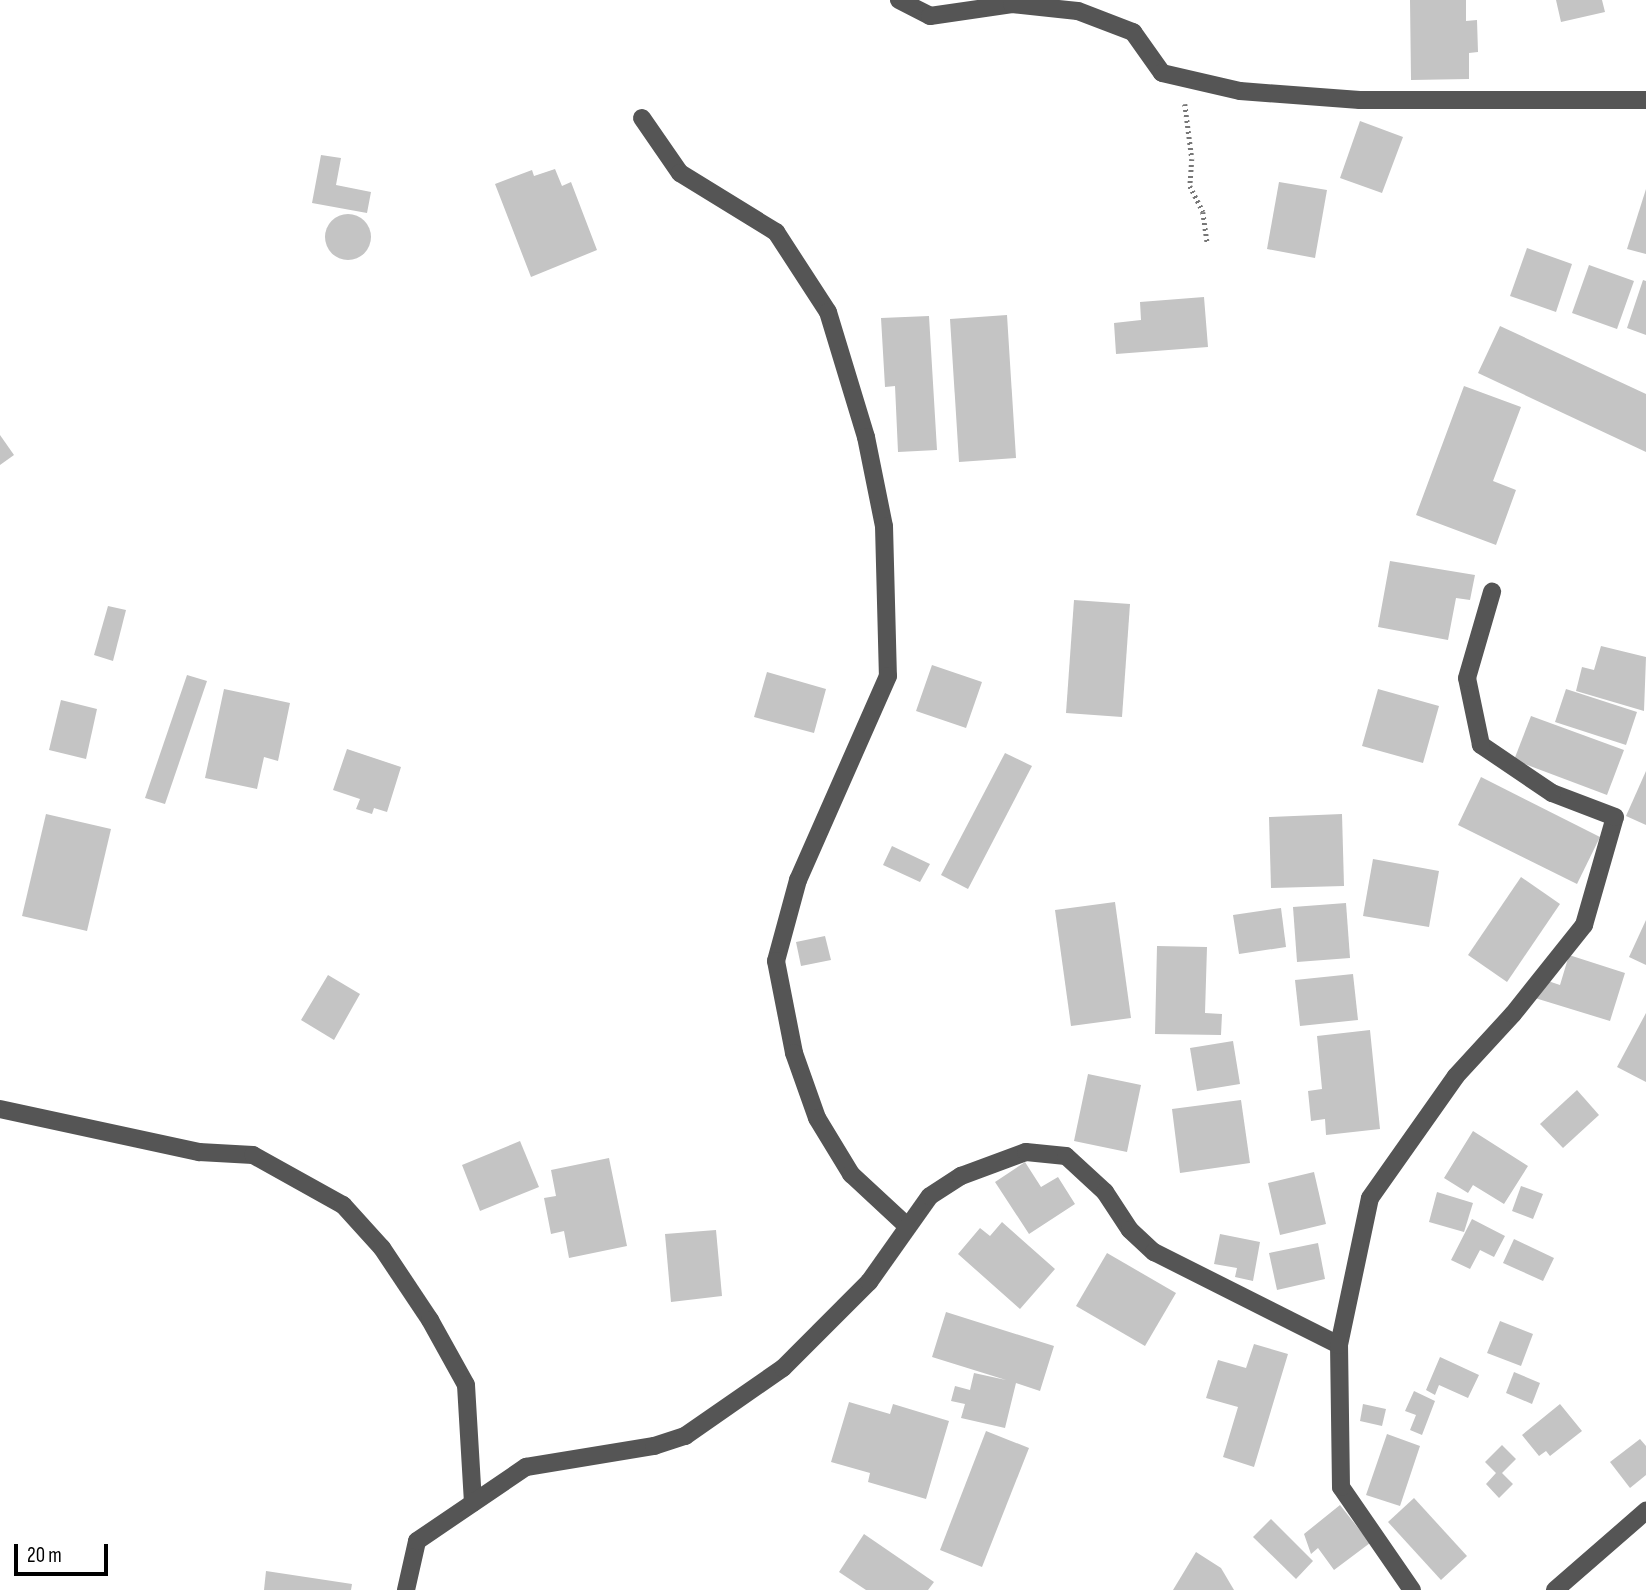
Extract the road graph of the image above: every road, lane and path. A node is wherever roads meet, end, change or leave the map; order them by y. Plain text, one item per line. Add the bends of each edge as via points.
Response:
1 (899, 0) edge
2 (1162, 73) junction
3 (1646, 100) edge
4 (642, 118) dead end
5 (1207, 242) dead end
6 (1492, 592) dead end
7 (0, 1109) edge
8 (905, 1224) junction
9 (1339, 1345) junction
10 (473, 1503) junction
11 (1646, 1511) edge
12 (406, 1590) edge
13 (1412, 1590) edge
14 (1555, 1590) edge

1 - 2 street via 930,16 1012,4 1078,11 1133,32
2 - 3 street via 1240,91 1360,100
2 - 5 path via 1184,98 1192,159 1190,186 1203,212
4 - 8 street via 680,173 776,232 828,312 866,437 884,526 888,677 798,880 776,961 794,1053 817,1118 851,1174
6 - 9 street via 1467,678 1481,745 1552,793 1615,817 1584,925 1456,1076 1370,1198
7 - 10 street via 200,1152 253,1155 343,1205 389,1258 467,1385
8 - 9 street via 930,1196 991,1163 1026,1152 1066,1156 1105,1192 1130,1230 1154,1252
8 - 10 street via 869,1282 783,1368 685,1436 654,1446 526,1467
9 - 13 street via 1341,1487
10 - 12 street via 417,1541
11 - 14 street

